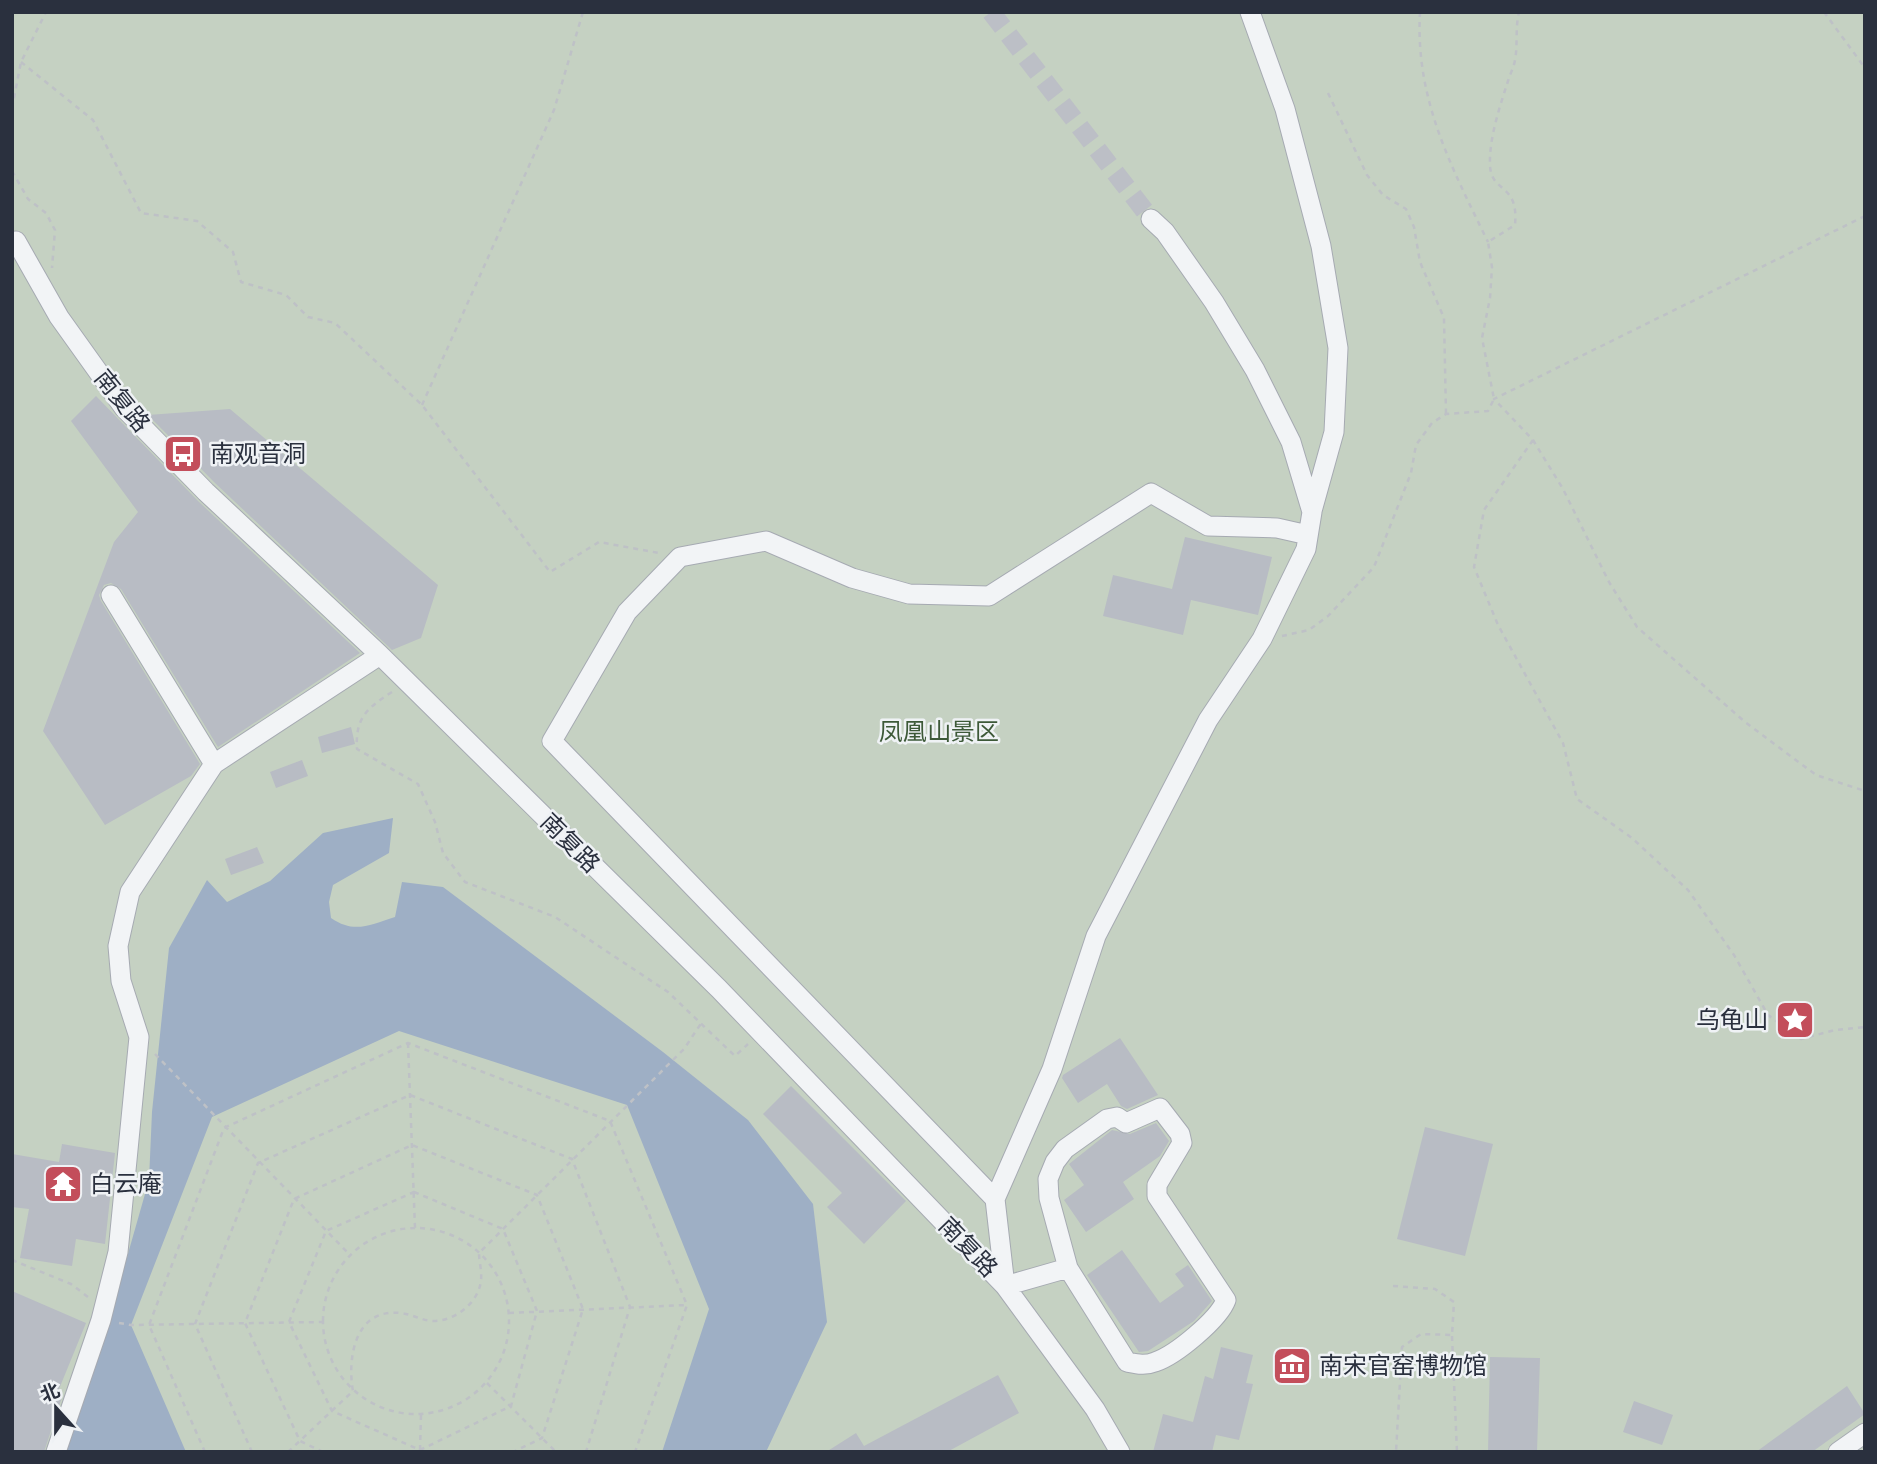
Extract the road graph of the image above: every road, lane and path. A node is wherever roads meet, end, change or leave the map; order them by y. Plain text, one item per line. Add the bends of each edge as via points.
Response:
1 (46, 12) edge
2 (583, 12) edge
3 (1250, 12) edge
4 (1420, 12) edge
5 (1519, 12) edge
6 (1824, 12) edge
7 (21, 62) junction
8 (1865, 68) edge
9 (1328, 93) dead end
10 (12, 108) edge
11 (12, 171) edge
12 (1865, 216) edge
13 (1151, 219) tunnel mouth
14 (16, 241) dead end
15 (1488, 242) junction
16 (52, 271) dead end
17 (1494, 399) junction
18 (422, 405) junction
19 (1446, 414) junction
20 (1533, 440) junction
21 (1312, 512) junction
22 (1308, 535) junction
23 (680, 557) junction
24 (111, 595) dead end
25 (1262, 639) junction
26 (380, 655) junction
27 (406, 682) junction
28 (214, 764) junction
29 (1865, 791) edge
30 (702, 1021) junction
31 (1865, 1027) edge
32 (761, 1033) junction
33 (139, 1037) junction
34 (408, 1043) junction
35 (410, 1095) junction
36 (610, 1121) junction
37 (224, 1128) junction
38 (412, 1145) junction
39 (572, 1159) junction
40 (258, 1163) junction
41 (414, 1192) junction
42 (537, 1195) junction
43 (294, 1199) junction
44 (995, 1199) junction
45 (415, 1228) junction
46 (503, 1229) junction
47 (326, 1231) junction
48 (479, 1252) junction
49 (350, 1255) junction
50 (12, 1260) edge
51 (1068, 1268) junction
52 (1005, 1286) junction
53 (1393, 1286) dead end
54 (687, 1305) junction
55 (630, 1307) junction
56 (583, 1309) junction
57 (537, 1311) junction
58 (509, 1313) junction
59 (101, 1320) junction
60 (289, 1322) junction
61 (322, 1322) junction
62 (246, 1323) junction
63 (195, 1324) junction
64 (131, 1325) dead end
65 (149, 1325) junction
66 (1451, 1335) junction
67 (487, 1382) junction
68 (353, 1391) junction
69 (511, 1406) junction
70 (332, 1411) junction
71 (421, 1415) junction
72 (1865, 1433) edge
73 (542, 1438) junction
74 (300, 1440) junction
75 (420, 1451) edge
76 (56, 1452) edge
77 (205, 1452) edge
78 (252, 1452) edge
79 (288, 1452) edge
80 (323, 1452) edge
81 (513, 1452) edge
82 (556, 1452) edge
83 (586, 1452) edge
84 (635, 1452) edge
85 (1120, 1452) edge
86 (1396, 1452) edge
87 (1457, 1452) edge
88 (1838, 1452) edge

1 - 7 path
2 - 18 path via 554,110
3 - 21 street via 1285,109 1315,221 1338,348 1334,432
4 - 15 path via 1424,90 1442,142
5 - 15 path via 1515,62 1491,148 1490,168 1517,207 1515,225
6 - 8 path
7 - 10 path
7 - 18 path via 93,120 141,213 197,221 233,252 241,282 286,295 308,317 335,323
9 - 19 path via 1367,175 1383,195 1406,209 1414,227 1420,262 1444,318
11 - 16 path via 28,199 46,213 55,230
12 - 17 path
13 - 21 street via 1214,302 1255,370 1291,442
14 - 26 street, 南复路 via 58,317 124,408 206,492
15 - 17 path via 1492,267 1482,338
17 - 19 path via 1488,411
17 - 20 path
18 - 23 path via 550,572 598,542
19 - 25 path via 1432,423 1416,445 1411,473 1374,567 1309,630
20 - 29 path via 1637,627 1745,722 1816,775
20 - 31 path via 1484,510 1474,567 1498,625 1563,743 1577,799 1632,838 1688,890 1734,955 1768,1015 1801,1039
21 - 22 street
22 - 23 street via 1278,528 1208,526 1151,493 989,596 957,598 909,594 852,578 766,541
22 - 25 street via 1306,549
23 - 44 street via 627,612 552,741
24 - 28 street
25 - 44 street via 1208,720 1096,936 1052,1069
26 - 27 street, 南复路
26 - 28 street
27 - 30 path via 369,706 356,731 357,749 418,784 443,853 465,883 555,917 668,992
27 - 32 street, 南复路
28 - 33 street via 130,892 118,946 121,981
30 - 32 path via 735,1056
30 - 36 path via 684,1049
32 - 52 street, 南复路
33 - 37 path
33 - 59 street via 118,1252
34 - 35 path
34 - 36 path
34 - 37 path
35 - 38 path
35 - 39 path
35 - 40 path
36 - 39 path
36 - 54 path
37 - 40 path
37 - 65 path
38 - 41 path
38 - 42 path
38 - 43 path
39 - 42 path
39 - 55 path
40 - 43 path
40 - 63 path
41 - 45 path
41 - 46 path
41 - 47 path
42 - 46 path
42 - 56 path
43 - 47 path
43 - 62 path
44 - 52 street
45 - 48 path via 452,1235
45 - 49 path via 377,1237
46 - 48 path
46 - 57 path
47 - 49 path
47 - 60 path
48 - 58 path via 502,1284
48 - 68 path via 477,1294 457,1315 435,1321 398,1312 387,1314 356,1337 349,1359
49 - 61 path via 327,1289
50 - 59 path via 71,1284 94,1302
51 - 51 street via 1128,1362 1157,1362 1221,1312 1226,1300 1222,1289 1157,1196 1157,1185 1182,1143 1164,1110 1125,1123 1117,1117 1107,1119 1065,1149 1055,1162 1048,1179 1049,1198
51 - 52 street
52 - 85 street, 南复路 via 1095,1409
53 - 66 path via 1435,1289 1454,1302
54 - 55 path
54 - 84 path
55 - 56 path
55 - 83 path
56 - 57 path
56 - 73 path
57 - 58 path
57 - 69 path
58 - 67 path via 505,1352
59 - 76 street
60 - 61 path
60 - 62 path
60 - 70 path
61 - 68 path via 330,1360
62 - 63 path
62 - 74 path
63 - 65 path
63 - 78 path
64 - 65 path
65 - 77 path
66 - 86 path via 1421,1334 1402,1347
66 - 87 path
67 - 69 path
67 - 71 path via 449,1409
68 - 70 path
68 - 71 path via 377,1407
69 - 73 path
69 - 75 path
70 - 74 path
70 - 75 path
71 - 75 path
72 - 88 street
73 - 81 path
73 - 82 path
74 - 79 path
74 - 80 path

